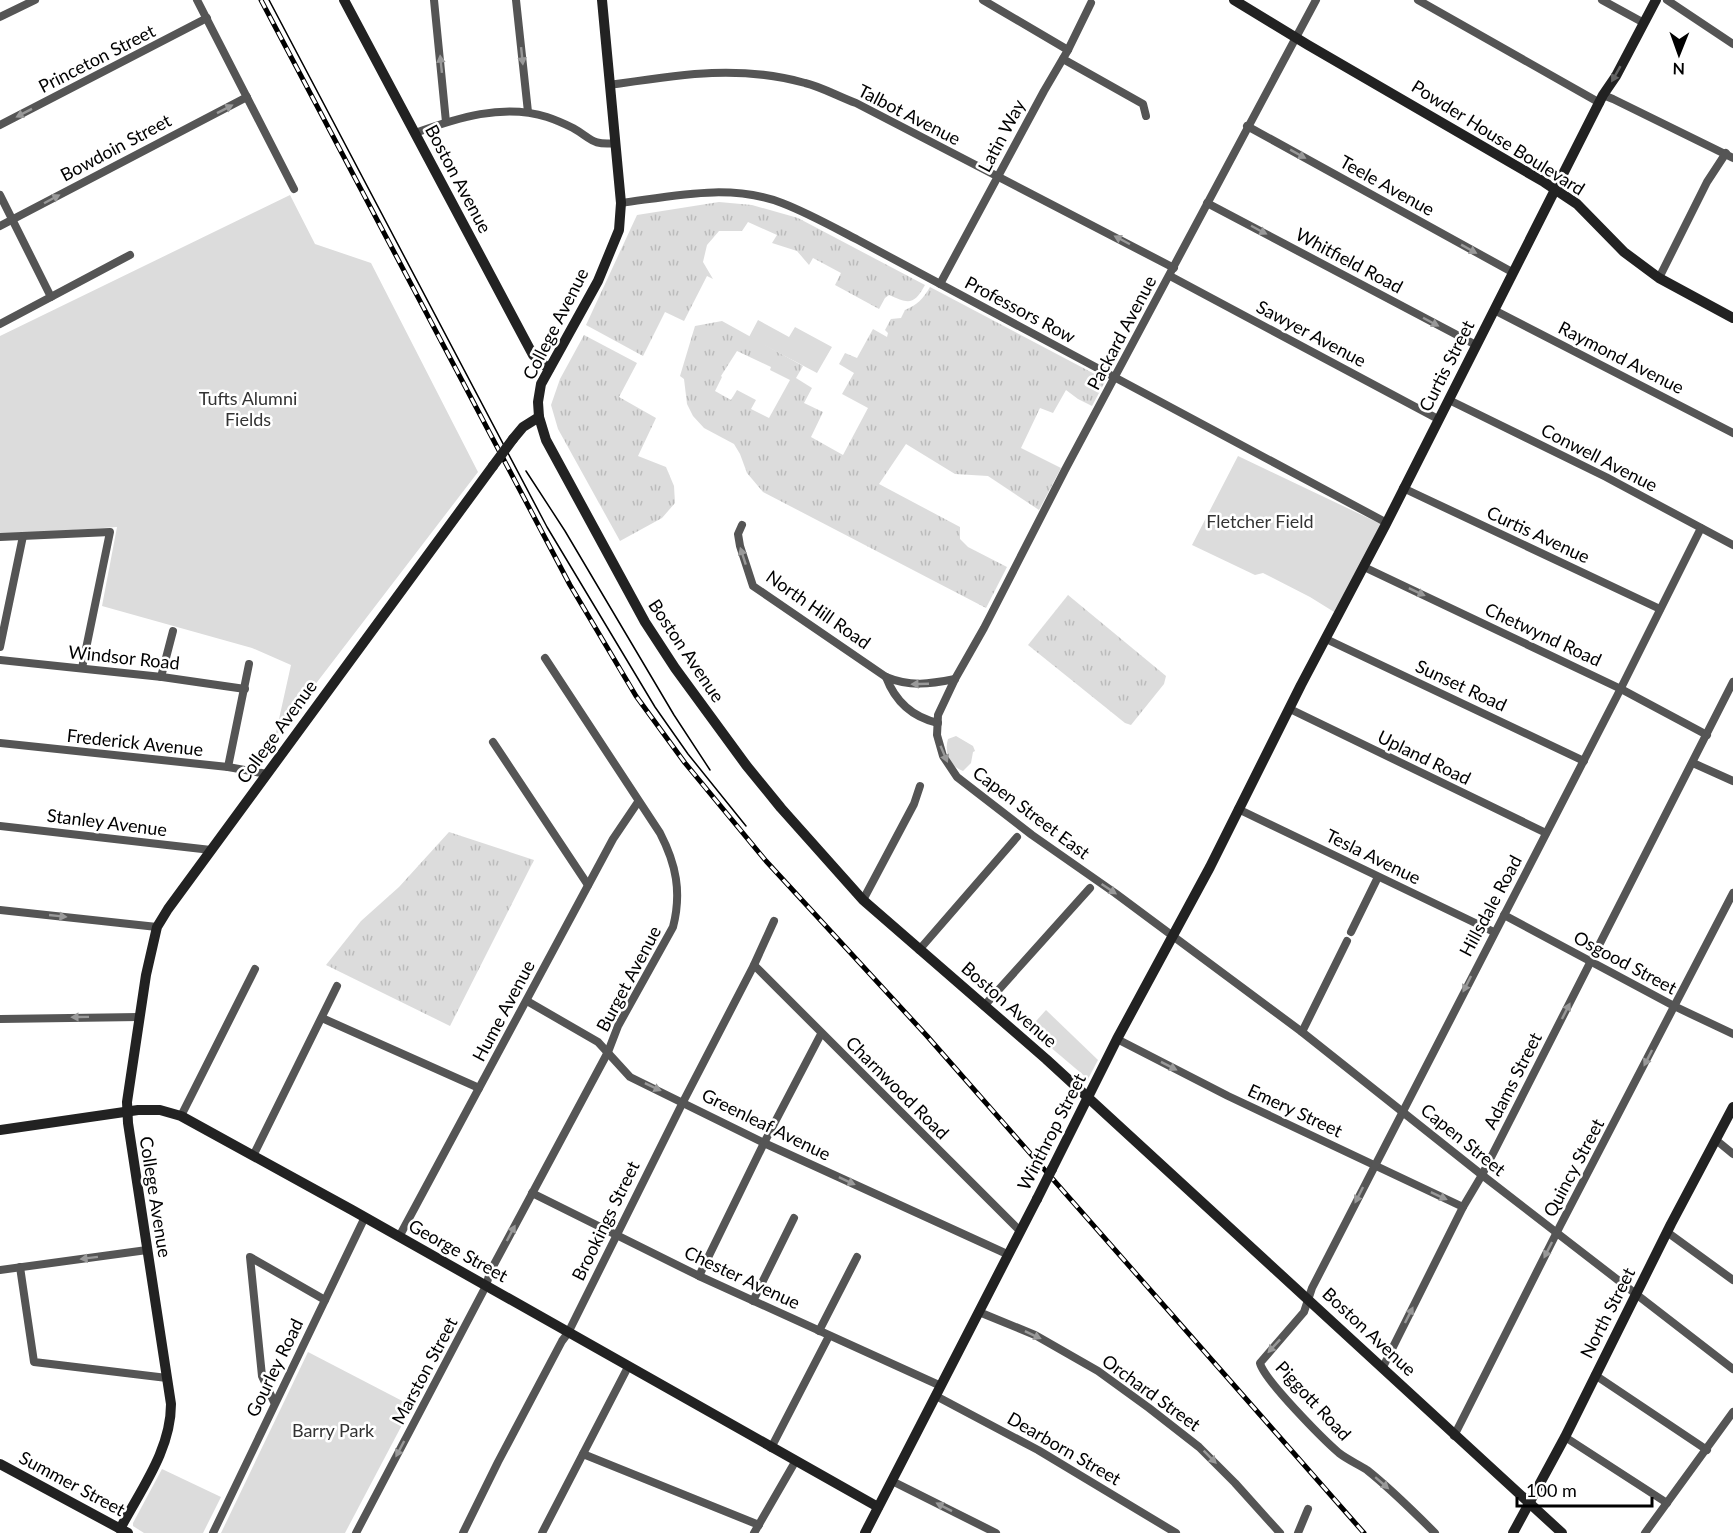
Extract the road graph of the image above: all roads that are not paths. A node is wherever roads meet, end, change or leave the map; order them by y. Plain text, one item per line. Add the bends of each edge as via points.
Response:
1 (197, 0) edge
2 (434, 0) edge
3 (516, 0) edge
4 (602, 0) edge
5 (983, 0) edge
6 (1234, 0) edge
7 (1316, 0) edge
8 (1418, 0) edge
9 (1602, 0) edge
10 (1656, 0) edge
11 (1667, 0) edge
12 (30, 1) edge
13 (347, 3) edge
14 (1091, 3) dead end
15 (0, 17) edge
16 (207, 18) junction
17 (1644, 23) junction
18 (1296, 38) junction
19 (1733, 44) edge
20 (1068, 50) junction
21 (1063, 59) junction
22 (610, 85) junction
23 (247, 97) junction
24 (1601, 99) junction
25 (528, 112) junction
26 (1146, 116) dead end
27 (446, 122) junction
28 (0, 125) edge
29 (1247, 126) junction
30 (415, 133) junction
31 (616, 143) junction
32 (1729, 155) edge
33 (997, 177) junction
34 (294, 189) dead end
35 (1555, 189) junction
36 (0, 195) edge
37 (621, 203) junction
38 (1207, 203) junction
39 (13, 220) junction
40 (0, 226) edge
41 (130, 255) dead end
42 (1172, 272) junction
43 (1512, 272) junction
44 (1659, 278) junction
45 (940, 284) junction
46 (51, 297) junction
47 (1494, 310) junction
48 (1733, 318) edge
49 (0, 324) edge
50 (1476, 345) junction
51 (549, 369) junction
52 (1115, 377) junction
53 (1449, 400) junction
54 (539, 417) junction
55 (1438, 419) junction
56 (1733, 433) edge
57 (1403, 488) junction
58 (1387, 523) junction
59 (742, 525) dead end
60 (1701, 528) junction
61 (23, 536) junction
62 (0, 537) edge
63 (1733, 545) edge
64 (1364, 567) junction
65 (1660, 609) junction
66 (173, 631) dead end
67 (1326, 639) junction
68 (0, 646) edge
69 (545, 658) dead end
70 (0, 660) edge
71 (249, 664) dead end
72 (82, 668) junction
73 (161, 677) junction
74 (886, 677) junction
75 (955, 680) junction
76 (1733, 682) edge
77 (245, 688) junction
78 (1621, 689) junction
79 (1290, 709) junction
80 (938, 723) junction
81 (1707, 735) junction
82 (493, 742) dead end
83 (0, 743) edge
84 (1270, 748) joint
85 (1584, 761) junction
86 (1693, 763) junction
87 (228, 767) junction
88 (267, 774) junction
89 (1733, 781) edge
90 (920, 786) dead end
91 (638, 802) junction
92 (1238, 809) junction
93 (0, 826) edge
94 (1546, 832) junction
95 (1017, 837) dead end
96 (211, 850) junction
97 (1378, 877) junction
98 (588, 885) junction
99 (1089, 888) dead end
100 (1733, 893) edge
101 (863, 900) junction
102 (0, 910) edge
103 (1504, 915) junction
104 (774, 921) dead end
105 (157, 927) junction
106 (1351, 932) dead end
107 (1494, 932) junction
108 (1173, 936) junction
109 (1347, 941) dead end
110 (919, 950) junction
111 (1591, 962) junction
112 (754, 965) junction
113 (255, 969) dead end
114 (337, 986) dead end
115 (527, 1001) junction
116 (984, 1006) junction
117 (1674, 1006) junction
118 (139, 1017) junction
119 (322, 1018) junction
120 (0, 1019) edge
121 (1302, 1032) junction
122 (821, 1034) junction
123 (1733, 1034) edge
124 (1117, 1039) junction
125 (608, 1052) junction
126 (479, 1089) junction
127 (1088, 1098) junction
128 (683, 1102) junction
129 (1733, 1107) edge
130 (1402, 1110) junction
131 (128, 1112) junction
132 (181, 1116) junction
133 (0, 1130) edge
134 (1716, 1140) junction
135 (764, 1143) junction
136 (1733, 1154) edge
137 (253, 1156) junction
138 (1374, 1165) junction
139 (1482, 1175) junction
140 (532, 1192) junction
141 (1463, 1207) junction
142 (365, 1217) junction
143 (794, 1218) dead end
144 (1019, 1230) junction
145 (1667, 1232) junction
146 (1557, 1233) junction
147 (616, 1235) junction
148 (399, 1237) junction
149 (147, 1250) junction
150 (1007, 1254) junction
151 (857, 1257) dead end
152 (20, 1267) junction
153 (0, 1270) edge
154 (699, 1276) junction
155 (1733, 1280) edge
156 (486, 1286) junction
157 (1636, 1294) junction
158 (1308, 1299) junction
159 (325, 1300) junction
160 (753, 1301) junction
161 (979, 1312) junction
162 (819, 1331) junction
163 (568, 1333) junction
164 (829, 1336) junction
165 (628, 1367) junction
166 (1383, 1367) junction
167 (1733, 1369) edge
168 (1594, 1375) junction
169 (167, 1378) junction
170 (938, 1390) junction
171 (274, 1402) junction
172 (1733, 1412) edge
173 (1454, 1436) junction
174 (1565, 1437) junction
175 (771, 1448) junction
176 (1707, 1449) junction
177 (583, 1454) junction
178 (795, 1462) junction
179 (0, 1464) edge
180 (892, 1481) junction
181 (1529, 1502) junction
182 (1667, 1503) junction
183 (878, 1507) junction
184 (1308, 1509) dead end
185 (759, 1525) junction
186 (124, 1531) edge
187 (213, 1533) edge
188 (356, 1533) edge
189 (463, 1533) edge
190 (542, 1533) edge
191 (754, 1533) edge
192 (865, 1533) edge
193 (996, 1533) edge
194 (1176, 1533) edge
195 (1280, 1533) edge
196 (1298, 1533) edge
197 (1435, 1533) edge
198 (1513, 1533) edge
199 (1562, 1533) edge
200 (1646, 1533) edge

1 - 16 street
27 -> 2 street
3 -> 25 street
4 - 22 street, College Avenue
5 - 20 street
6 - 18 street, Powder House Boulevard
7 - 18 street, Packard Avenue
8 - 24 street
9 - 17 street
10 - 17 street, Curtis Street
11 - 19 street
12 - 15 street
13 - 30 street, Boston Avenue
14 - 20 street, Latin Way
16 - 23 street
16 -> 28 street, Princeton Street
17 -> 24 street, Curtis Street
18 - 29 street, Packard Avenue
18 - 35 street, Powder House Boulevard
20 - 21 street, Latin Way
21 - 26 street via 1143,104
21 - 33 street, Latin Way
22 - 31 street, College Avenue
22 - 33 street, Talbot Avenue via 718,72 806,83 856,104
23 - 34 street
39 -> 23 street, Bowdoin Street
24 - 32 street
24 - 35 street, Curtis Street
25 - 27 street via 466,116
25 - 31 street via 575,129 589,140
27 - 30 street
29 - 38 street, Packard Avenue
29 -> 43 street, Teele Avenue
30 - 51 street, Boston Avenue via 533,355
31 - 37 street, College Avenue
32 - 44 street via 1707,181
42 -> 33 street, Talbot Avenue via 1070,213
33 - 45 street, Latin Way
35 - 43 street, Curtis Street
35 - 44 street, Powder House Boulevard via 1578,204 1624,252
36 - 39 street
37 - 45 street, Professors Row via 714,192 780,203
37 - 51 street, College Avenue via 619,230 598,281
38 - 42 street, Packard Avenue
38 -> 50 street, Whitfield Road
39 - 40 street, Bowdoin Street
39 - 46 street
41 - 46 street
42 - 52 street, Packard Avenue
42 - 55 street, Sawyer Avenue
43 - 47 street, Curtis Street
44 - 48 street, Powder House Boulevard
45 - 52 street, Professors Row
46 - 49 street
47 - 50 street, Curtis Street
47 - 56 street, Raymond Avenue
50 - 53 street, Curtis Street
51 - 54 street, College Avenue via 538,394
52 - 58 street, Professors Row
52 - 75 street, Packard Avenue
53 - 55 street, Curtis Street
53 - 60 street, Conwell Avenue
54 - 88 street, College Avenue, bridge via 513,439
54 - 101 street, Boston Avenue via 546,440 596,534 675,668 766,790
55 - 57 street, Curtis Street
57 - 58 street, Curtis Street
57 - 65 street, Curtis Avenue
58 - 64 street, Curtis Street
74 -> 59 street, North Hill Road via 753,586 740,546 738,534
60 - 63 street, Conwell Avenue
60 - 65 street, Hillsdale Road
61 - 62 street
61 - 68 street
61 - 72 street via 110,532
64 - 67 street, Curtis Street
64 -> 78 street, Chetwynd Road
65 - 78 street, Hillsdale Road
66 - 73 street
67 - 79 street, Curtis Street
67 - 85 street, Sunset Road
69 - 91 street, Burget Avenue
70 - 72 street, Windsor Road
71 - 77 street
72 - 73 street, Windsor Road
73 - 77 street, Windsor Road
75 -> 74 street, North Hill Road via 924,685
74 - 80 street, North Hill Road via 892,693 907,710
75 - 80 street, Capen Street East
76 - 81 street, Adams Street
77 - 87 street
78 - 81 street, Chetwynd Road
78 - 85 street, Hillsdale Road
79 - 84 street, Curtis Street
79 - 94 street, Upland Road
80 -> 108 street, Capen Street East via 943,756 957,777
81 - 86 street, Adams Street
82 - 98 street
83 - 87 street, Frederick Avenue
84 - 92 street, Winthrop Street
85 - 94 street, Hillsdale Road
86 - 89 street
86 - 111 street, Adams Street
87 - 88 street, Frederick Avenue
88 - 96 street, College Avenue
90 - 101 street
91 - 98 street, Hume Avenue
91 - 125 street, Burget Avenue via 672,856 677,882 676,914 673,927 618,1026
92 - 97 street, Tesla Avenue
92 - 108 street, Winthrop Street
93 - 96 street, Stanley Avenue
94 - 103 street, Hillsdale Road
95 - 110 street
96 - 105 street, College Avenue
97 - 106 street
97 - 107 street, Tesla Avenue
98 - 115 street, Hume Avenue
99 - 116 street
100 - 117 street, Quincy Street
101 - 110 street, Boston Avenue
102 -> 105 street
103 - 107 street, Hillsdale Road
103 - 111 street, Osgood Street
104 - 112 street, Brookings Street
105 - 118 street, College Avenue
107 -> 130 street, Hillsdale Road
108 - 121 street, Capen Street
108 - 124 street, Winthrop Street
109 - 121 street
110 - 116 street, Boston Avenue
111 - 117 street, Osgood Street
139 -> 111 street, Adams Street
112 - 122 street, Charnwood Road
112 - 128 street, Brookings Street
113 - 132 street
114 - 119 street
115 - 125 street, Greenleaf Avenue via 598,1042
115 - 126 street, Hume Avenue
116 - 127 street, Boston Avenue
117 - 123 street, Osgood Street
117 -> 146 street, Quincy Street
118 -> 120 street
118 - 131 street, College Avenue
119 - 126 street
119 - 137 street
121 - 130 street, Capen Street
122 - 135 street
122 - 144 street, Charnwood Road
124 - 127 street, Winthrop Street
124 -> 138 street, Emery Street
125 -> 128 street, Greenleaf Avenue via 630,1077
125 - 140 street, Burget Avenue
126 - 148 street, Hume Avenue
127 - 144 street, Winthrop Street, bridge
127 - 158 street, Boston Avenue
128 - 135 street, Greenleaf Avenue
128 - 147 street, Brookings Street
129 - 134 street, North Street
130 - 138 street, Hillsdale Road
130 - 139 street, Capen Street
131 - 132 street, George Street via 160,1110
131 - 133 street, George Street
131 - 149 street, College Avenue
132 - 137 street, George Street
134 - 136 street
134 - 145 street, North Street
135 -> 150 street, Greenleaf Avenue
135 - 154 street
137 - 142 street, George Street
138 -> 141 street, Emery Street
138 -> 158 street, Hillsdale Road
139 - 141 street, Adams Street
139 - 146 street, Capen Street
140 - 147 street, Chester Avenue
156 -> 140 street, Burget Avenue
166 -> 141 street, Adams Street
142 - 148 street, George Street
142 - 159 street, Gourley Road
143 - 160 street
144 - 150 street, Winthrop Street
145 - 155 street
145 - 157 street, North Street
146 - 157 street, Capen Street
146 -> 173 street, Quincy Street
147 - 154 street, Chester Avenue
147 - 163 street, Brookings Street
148 - 156 street, George Street
149 -> 152 street
149 - 169 street, College Avenue
150 - 161 street, Winthrop Street
151 - 162 street
152 - 153 street
152 - 169 street via 34,1362
154 - 160 street, Chester Avenue
156 - 163 street, George Street
156 -> 188 street, Marston Street
157 - 167 street, Capen Street
157 - 168 street, North Street
158 - 166 street, Boston Avenue
158 -> 197 street, Piggott Road via 1304,1312 1263,1358 1262,1368 1340,1454 1365,1469
159 - 171 street, Gourley Road
159 - 171 street via 250,1257 262,1376
160 - 162 street, Chester Avenue
161 - 170 street, Winthrop Street
161 -> 195 street, Orchard Street via 1035,1335 1098,1371 1149,1408 1199,1447
162 - 164 street, Chester Avenue
163 - 165 street, George Street
163 - 189 street, Brookings Street
164 - 170 street, Chester Avenue
164 - 175 street
165 - 175 street, George Street
165 - 177 street
166 - 173 street, Boston Avenue
168 - 174 street, North Street
168 - 176 street
169 - 186 street, College Avenue via 171,1404 167,1439
170 - 180 street, Winthrop Street
170 - 194 street, Dearborn Street
171 - 187 street, Gourley Road
172 - 176 street
173 - 181 street, Boston Avenue
174 - 181 street, North Street
174 - 182 street
175 - 178 street, George Street
176 - 182 street
177 - 185 street
177 - 190 street
178 - 183 street, George Street
178 - 185 street
179 - 186 street, Summer Street
180 - 183 street, Winthrop Street
193 -> 180 street
181 - 198 street, North Street
181 - 199 street, Boston Avenue
182 - 200 street
183 - 192 street, Winthrop Street
184 - 196 street
185 - 191 street

